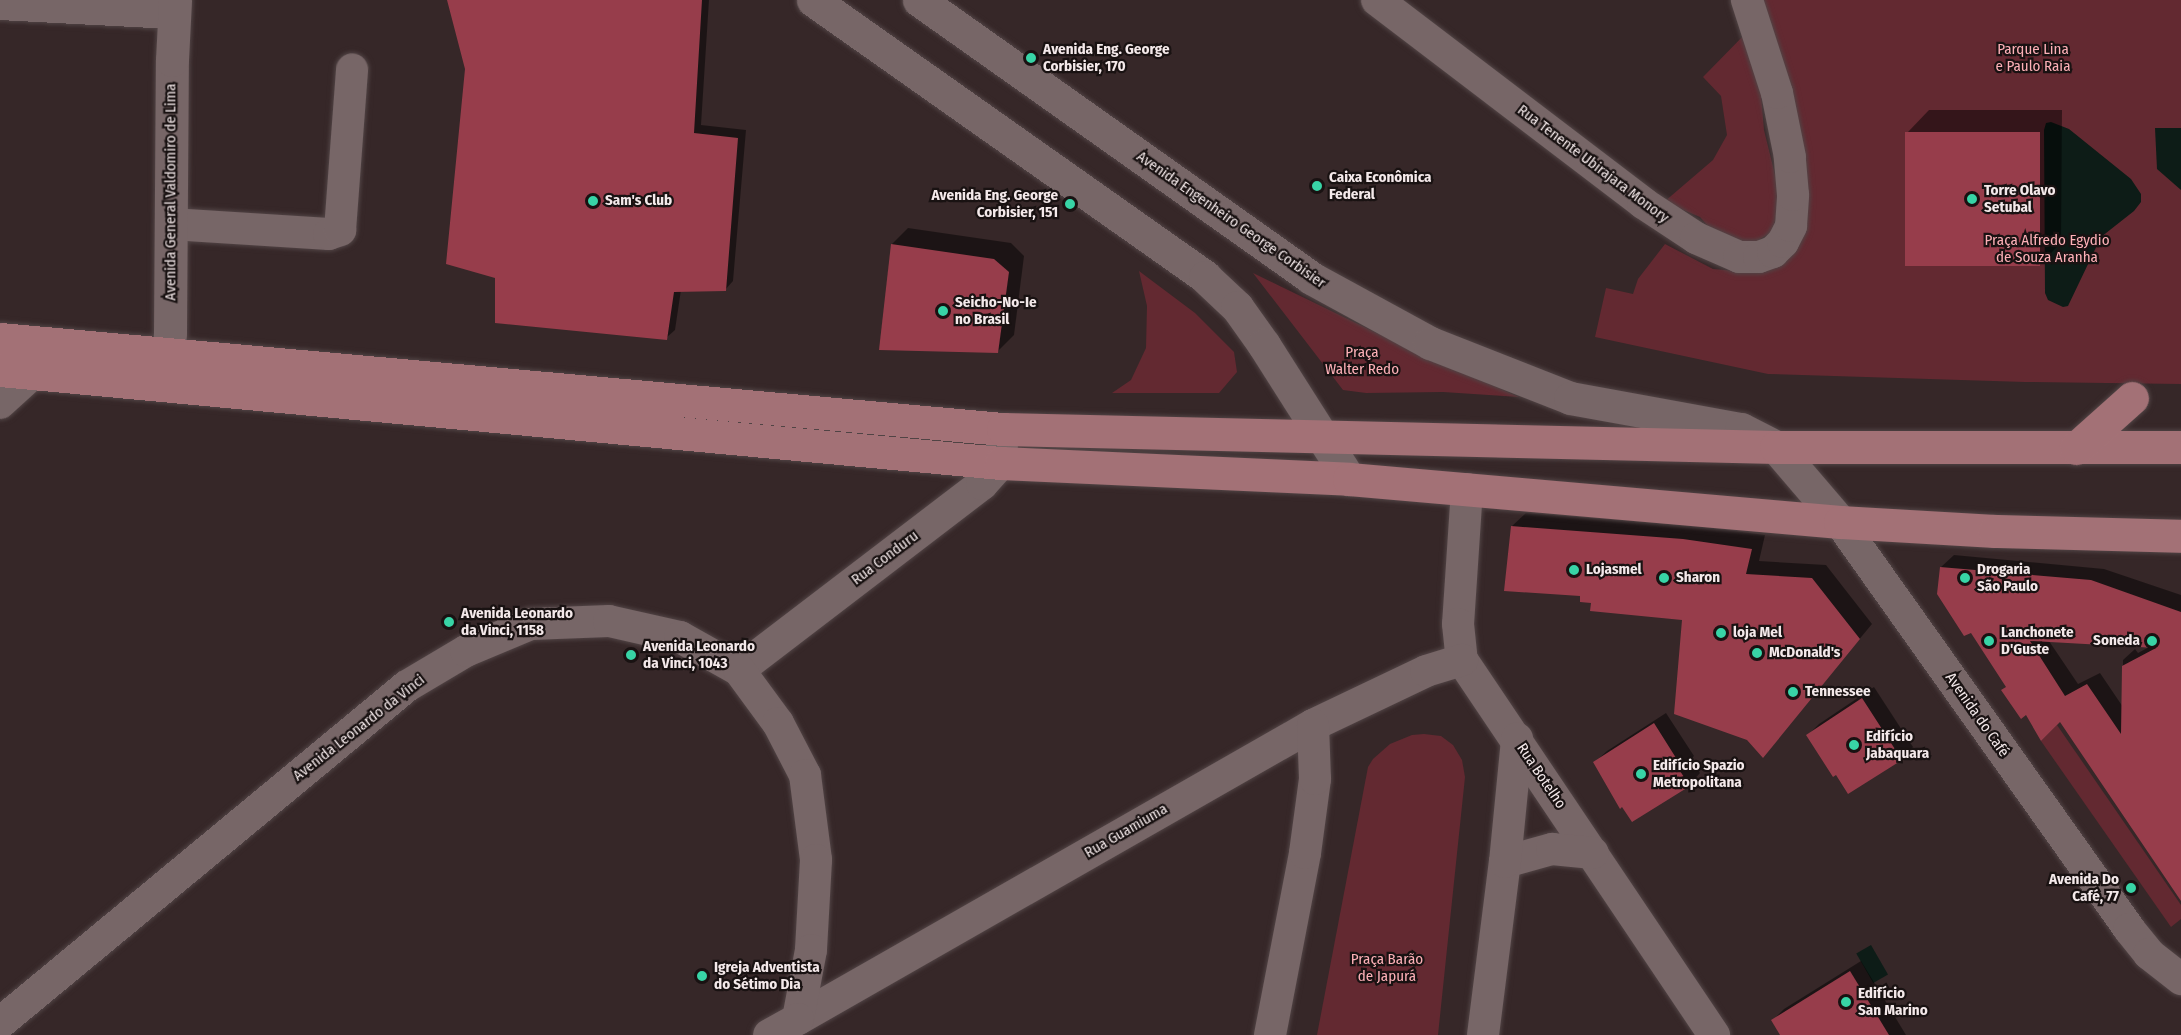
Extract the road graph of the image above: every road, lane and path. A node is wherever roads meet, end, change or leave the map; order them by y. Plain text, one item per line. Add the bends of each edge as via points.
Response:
1 (813, 0) edge
2 (919, 0) edge
3 (1377, 0) edge
4 (1747, 0) edge
5 (0, 4) edge
6 (174, 6) edge
7 (352, 69) dead end
8 (171, 224) junction
9 (0, 339) edge
10 (0, 370) edge
11 (167, 370) junction
12 (33, 373) junction
13 (2132, 398) dead end
14 (0, 403) edge
15 (1003, 429) junction
16 (1321, 437) junction
17 (1776, 447) junction
18 (2181, 447) edge
19 (2076, 448) junction
20 (1001, 463) junction
21 (1349, 479) junction
22 (1467, 489) junction
23 (1840, 522) junction
24 (2181, 536) edge
25 (1462, 660) junction
26 (739, 670) junction
27 (1313, 724) junction
28 (1517, 739) junction
29 (1593, 853) junction
30 (1505, 862) junction
31 (2181, 979) edge
32 (798, 1018) junction
33 (0, 1023) edge
34 (769, 1035) edge
35 (1270, 1035) edge
36 (1483, 1035) edge
37 (1714, 1035) edge

1 - 16 main road via 1205,277 1237,307
2 - 17 main road, Avenida Engenheiro George Corbisier via 1311,278 1430,343 1570,398 1741,429
3 - 4 street, Rua Tenente Ubirajara Monory via 1642,203 1696,238 1739,257 1759,257 1773,252 1783,242 1791,226 1793,195 1777,93
5 - 6 street
6 - 8 main road, Avenida General Valdomiro de Lima
7 - 8 street via 339,230 330,234
8 - 11 main road, Avenida General Valdomiro de Lima
9 - 11 main road
10 - 12 main road
11 - 12 main road
11 - 15 main road
11 - 20 main road
12 - 14 street
13 - 19 main road
15 - 16 main road
15 - 20 street
16 - 17 main road
16 - 21 main road
17 - 19 main road
17 - 23 main road, Avenida do Café
18 - 19 main road
20 - 21 main road
20 - 26 street, Rua Conduru via 982,484
21 - 22 main road
22 - 23 main road
22 - 25 street, Rua Botelho via 1458,624
23 - 24 main road
23 - 31 street, Avenida do Café via 2129,929 2149,954
25 - 27 street, Rua Guamiuma via 1425,671
25 - 28 street, Rua Botelho
26 - 32 street, Avenida Leonardo da Vinci via 778,723 805,775 816,860 811,950
26 - 33 street, Avenida Leonardo da Vinci via 680,637 609,621 531,624 466,651 407,686
27 - 32 street, Rua Guamiuma
27 - 35 street via 1315,779 1305,853
28 - 29 street, Rua Botelho
28 - 30 street
29 - 30 street via 1552,849
29 - 37 street, Rua Botelho
30 - 36 street
32 - 34 street

